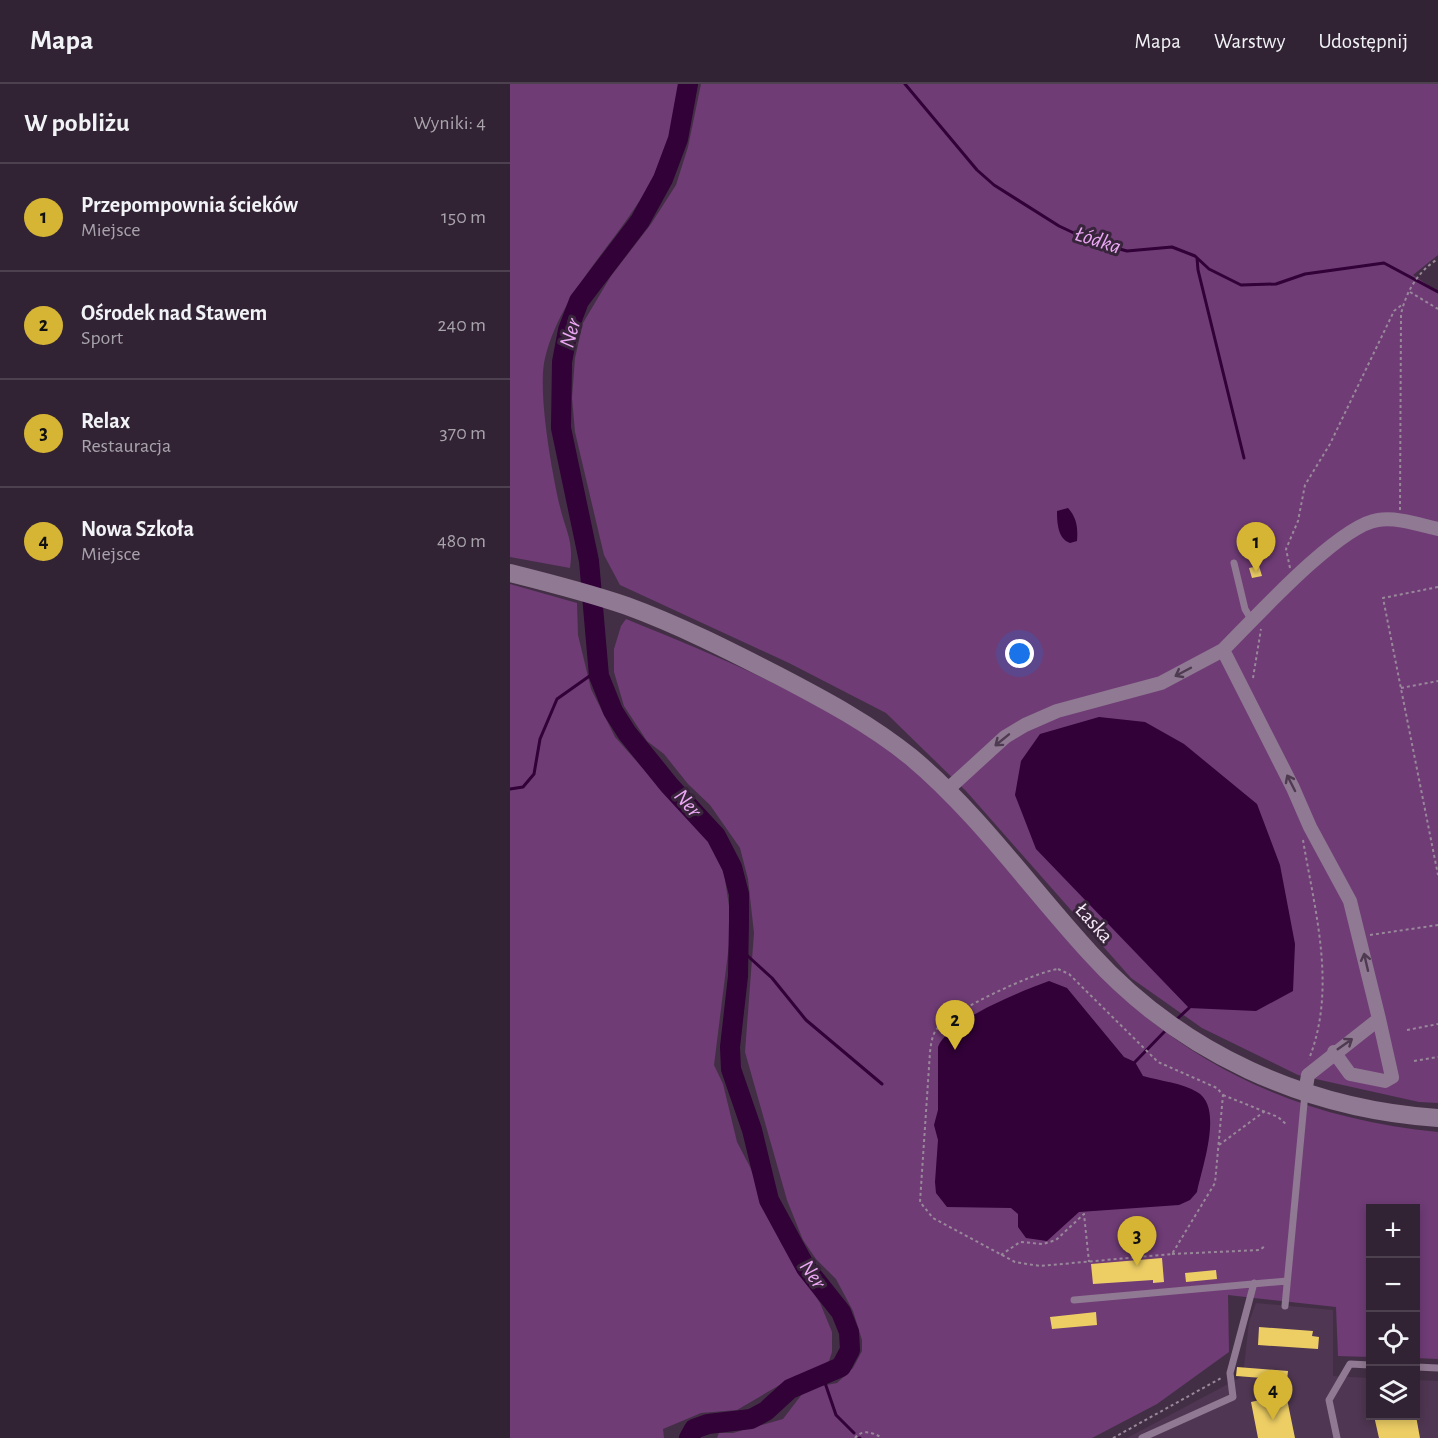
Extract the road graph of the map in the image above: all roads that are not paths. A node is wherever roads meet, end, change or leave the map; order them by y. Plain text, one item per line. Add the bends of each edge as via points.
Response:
1 (1438, 529) edge
2 (1234, 563) dead end
3 (510, 573) edge
4 (1257, 623) junction
5 (1223, 650) junction
6 (946, 790) junction
7 (1379, 1019) junction
8 (1334, 1052) junction
9 (1305, 1089) junction
10 (1438, 1118) edge
11 (1287, 1281) junction
12 (1254, 1283) junction
13 (1074, 1299) dead end
14 (1286, 1306) dead end
15 (1366, 1365) edge
16 (1420, 1367) edge
17 (1438, 1368) edge
18 (1142, 1438) edge
19 (1337, 1438) edge

1 - 4 street via 1377,520 1355,530 1321,557
2 - 4 lane via 1245,609
3 - 6 main road, Łaska via 630,607 767,670 867,725 912,758
4 - 5 street
5 -> 6 street via 1161,683 1057,711 1025,725 1005,737
7 -> 5 street via 1350,901
6 - 9 main road, Łaska via 1090,953 1136,998 1184,1035 1237,1065
8 -> 7 street
7 - 8 street via 1392,1077 1385,1081 1350,1074
8 - 9 street via 1308,1075
9 - 10 main road, Łaska via 1350,1106
9 - 11 lane
11 - 12 lane
11 - 14 lane
12 - 13 lane
12 - 18 lane via 1230,1373 1233,1397
15 - 19 lane via 1350,1365 1329,1400
16 - 17 lane

